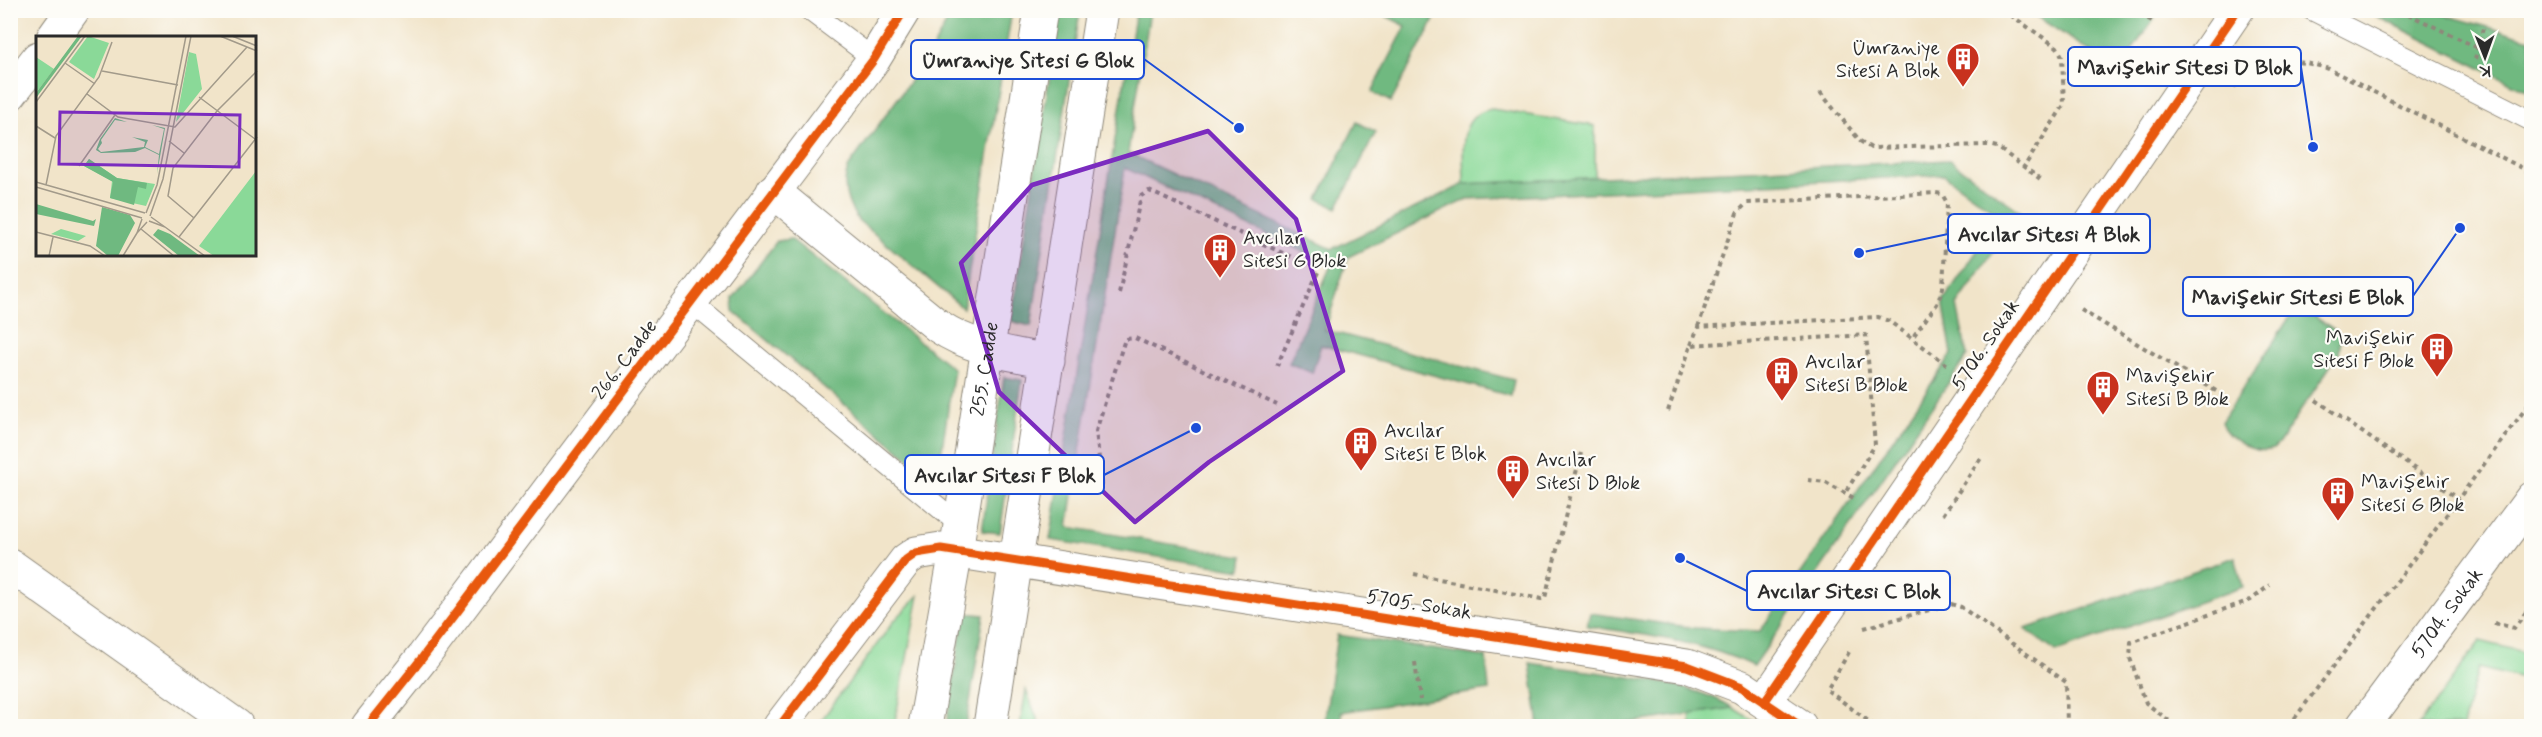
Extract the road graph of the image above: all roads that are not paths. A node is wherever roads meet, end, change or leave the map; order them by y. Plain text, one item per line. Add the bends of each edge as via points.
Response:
1 (73, 10) edge
2 (809, 10) edge
3 (904, 10) edge
4 (1041, 10) edge
5 (1102, 10) edge
6 (2237, 10) edge
7 (2312, 10) edge
8 (54, 36) edge
9 (874, 59) junction
10 (36, 61) edge
11 (10, 94) edge
12 (2532, 121) edge
13 (773, 191) junction
14 (691, 302) junction
15 (987, 349) junction
16 (1048, 361) junction
17 (2532, 498) edge
18 (958, 538) junction
19 (1017, 561) junction
20 (10, 565) edge
21 (1765, 701) junction
22 (237, 726) edge
23 (368, 726) edge
24 (780, 726) edge
25 (926, 726) edge
26 (990, 726) edge
27 (1800, 726) edge
28 (2363, 726) edge

1 - 8 street
2 - 9 lane
3 - 9 street, 266. Cadde
4 - 15 street, 255. Cadde
5 - 16 street
6 - 21 street, 5706. Sokak
7 - 12 lane
9 - 13 street, 266. Cadde
10 - 11 street
13 - 14 street, 266. Cadde
13 - 15 street via 938,326 958,339
14 - 18 lane
14 - 23 street, 266. Cadde
15 - 16 street
15 - 18 street, 255. Cadde
16 - 19 street
17 - 28 street, 5704. Sokak
18 - 19 street, 5705. Sokak
18 - 24 street, 5705. Sokak via 916,552 906,560
18 - 25 street, 255. Cadde
19 - 21 street, 5705. Sokak via 1677,664 1742,687
19 - 26 street
20 - 22 street
21 - 27 street, 5705. Sokak

